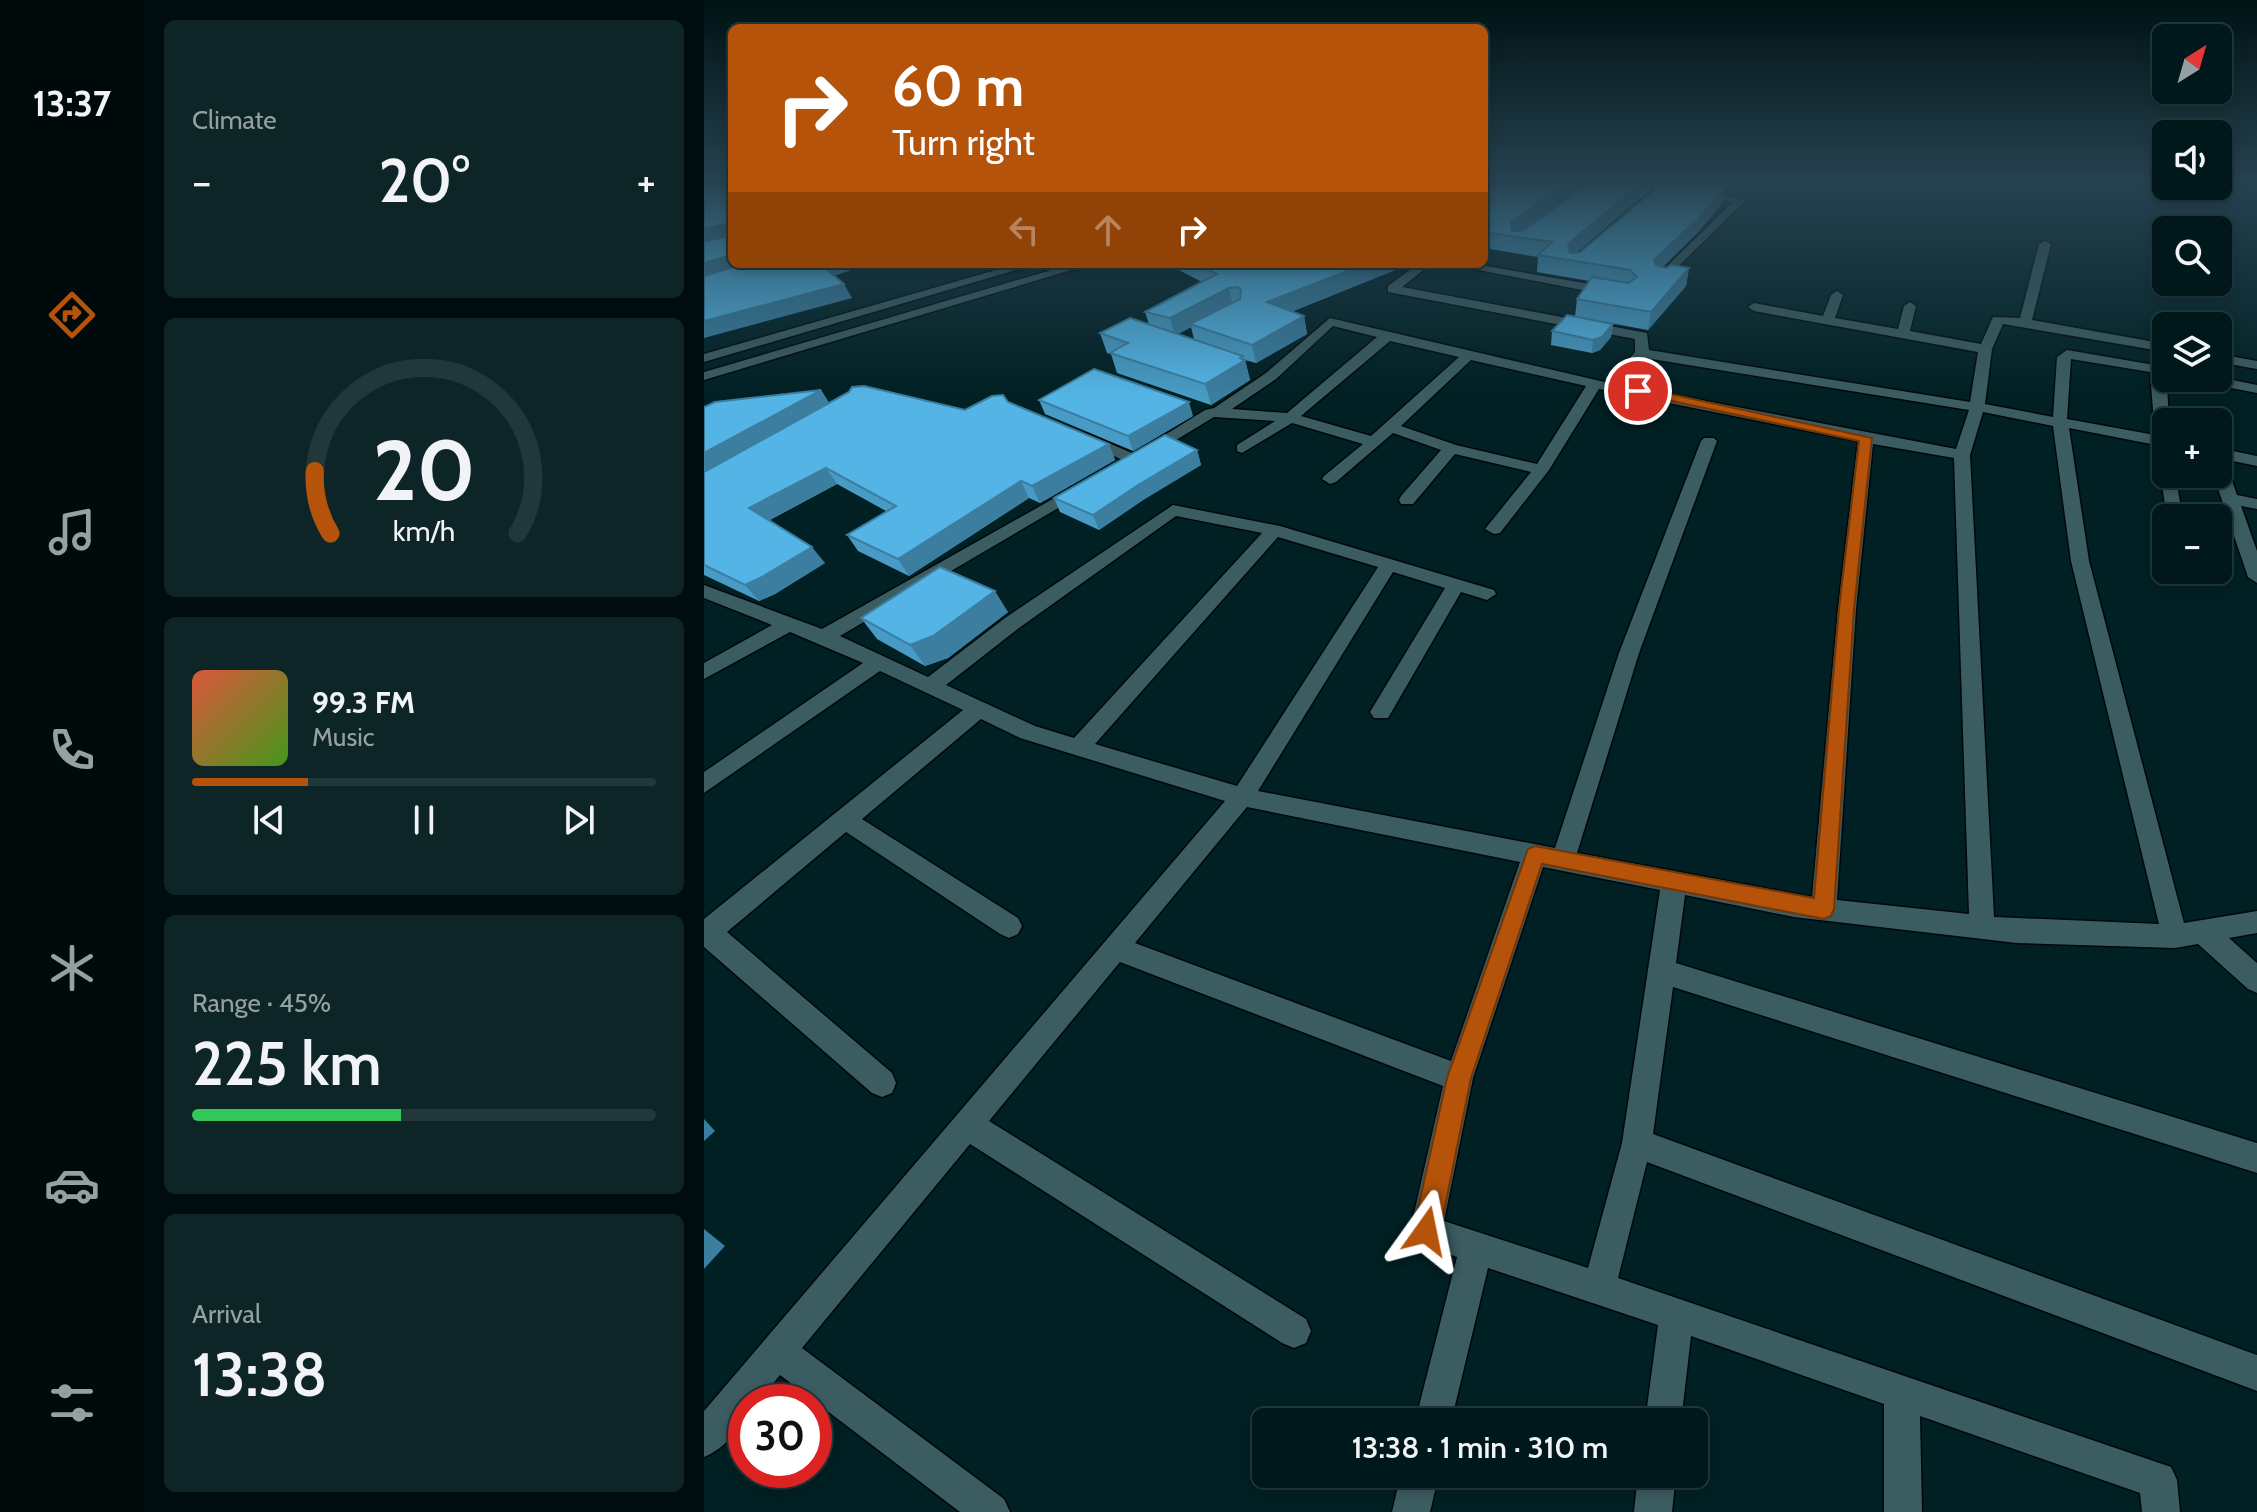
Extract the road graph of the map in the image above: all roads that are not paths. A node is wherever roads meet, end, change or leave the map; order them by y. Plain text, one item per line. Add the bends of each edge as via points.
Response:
1 (1687, 254) edge
2 (2043, 254) edge
3 (1016, 268) edge
4 (1071, 268) edge
5 (1420, 268) edge
6 (1477, 268) edge
7 (1660, 280) edge
8 (1626, 294) edge
9 (1837, 295) dead end
10 (1910, 306) dead end
11 (1754, 307) dead end
12 (1828, 321) junction
13 (2025, 322) junction
14 (1903, 334) junction
15 (1387, 336) junction
16 (2152, 345) edge
17 (1985, 349) junction
18 (1642, 353) junction
19 (1469, 355) junction
20 (704, 358) edge
21 (2232, 361) edge
22 (2257, 365) edge
23 (2152, 368) edge
24 (704, 376) edge
25 (1596, 382) junction
26 (2232, 385) edge
27 (1614, 386) junction
28 (2254, 389) edge
29 (1977, 407) junction
30 (2257, 407) edge
31 (1208, 411) junction
32 (1290, 418) junction
33 (2060, 420) junction
34 (1390, 427) junction
35 (1063, 429) edge
36 (1866, 438) junction
37 (2152, 439) edge
38 (1709, 441) dead end
39 (1374, 442) junction
40 (1242, 448) dead end
41 (1451, 448) junction
42 (1962, 455) junction
43 (2232, 456) edge
44 (2257, 461) edge
45 (1541, 470) junction
46 (1330, 479) dead end
47 (1095, 481) edge
48 (2226, 488) edge
49 (2230, 499) junction
50 (1407, 500) dead end
51 (2257, 504) edge
52 (1494, 529) dead end
53 (1274, 530) junction
54 (2253, 553) edge
55 (1388, 566) junction
56 (2257, 577) edge
57 (1456, 585) junction
58 (704, 592) edge
59 (1487, 594) dead end
60 (789, 624) junction
61 (824, 637) junction
62 (879, 662) junction
63 (704, 672) edge
64 (930, 686) junction
65 (979, 709) junction
66 (1381, 712) dead end
67 (1079, 747) junction
68 (704, 784) edge
69 (1242, 797) junction
70 (844, 819) junction
71 (1535, 855) junction
72 (1563, 860) junction
73 (1674, 882) junction
74 (1824, 909) junction
75 (2257, 922) edge
76 (1009, 926) dead end
77 (1982, 927) junction
78 (2203, 932) junction
79 (706, 933) edge
80 (2175, 936) junction
81 (1116, 948) junction
82 (1662, 971) junction
83 (2257, 980) edge
84 (1459, 1078) junction
85 (882, 1083) dead end
86 (967, 1125) junction
87 (1637, 1143) junction
88 (2257, 1158) edge
89 (1476, 1248) junction
90 (1599, 1288) junction
91 (1676, 1315) junction
92 (1294, 1331) dead end
93 (777, 1351) junction
94 (2257, 1373) edge
95 (1902, 1393) junction
96 (1436, 1408) edge
97 (1665, 1408) edge
98 (704, 1439) edge
99 (1417, 1488) edge
100 (1656, 1488) edge
101 (991, 1512) edge
102 (1411, 1512) edge
103 (1653, 1512) edge
104 (1903, 1512) edge
105 (2161, 1512) edge

1 - 7 street
2 - 13 street
3 - 20 street
4 - 24 street
5 - 18 street via 1392,289 1642,336
6 - 8 street
9 - 12 street
10 - 14 street
11 - 12 street
12 - 14 street
13 - 16 street
13 - 17 street via 1998,320
14 - 17 street
15 - 19 street
15 - 31 street via 1330,322
15 - 32 street
17 - 29 street
18 - 27 street
18 - 29 street
19 - 25 street
19 - 34 street
21 - 22 street
23 - 33 street via 2067,354
25 - 27 street
25 - 45 street
26 - 28 street
27 - 36 street
28 - 30 street
29 - 33 street
29 - 42 street
31 - 32 street
31 - 35 street via 1202,421 1127,462
32 - 39 street
32 - 40 street
33 - 37 street
33 - 80 street via 2085,582
34 - 39 street
34 - 41 street
36 - 42 street
36 - 74 street
38 - 72 street via 1629,653
39 - 46 street
41 - 45 street
41 - 50 street
42 - 77 street
43 - 44 street
45 - 52 street
47 - 61 street
48 - 49 street
49 - 51 street
49 - 54 street
53 - 55 street
53 - 64 street via 1173,510
53 - 67 street
54 - 56 street
55 - 57 street
55 - 69 street
57 - 59 street
57 - 66 street
58 - 60 street
60 - 61 street
60 - 63 street
61 - 62 street
62 - 64 street
62 - 68 street
64 - 65 street
65 - 67 street via 1028,732
65 - 70 street
67 - 69 street
69 - 71 street
69 - 81 street
70 - 76 street
70 - 79 street
71 - 72 street
71 - 84 street
72 - 73 street
73 - 74 street
73 - 82 street
74 - 77 street
75 - 78 street
77 - 80 street
78 - 80 street
78 - 83 street
79 - 85 street
81 - 84 street
81 - 86 street
82 - 87 street
82 - 88 street
84 - 89 street via 1426,1231
86 - 92 street
86 - 93 street
87 - 90 street
87 - 94 street
89 - 90 street
89 - 96 street
90 - 91 street
91 - 95 street
91 - 97 street
93 - 98 street
93 - 101 street
95 - 104 street
95 - 105 street via 2158,1480
99 - 102 street
100 - 103 street

